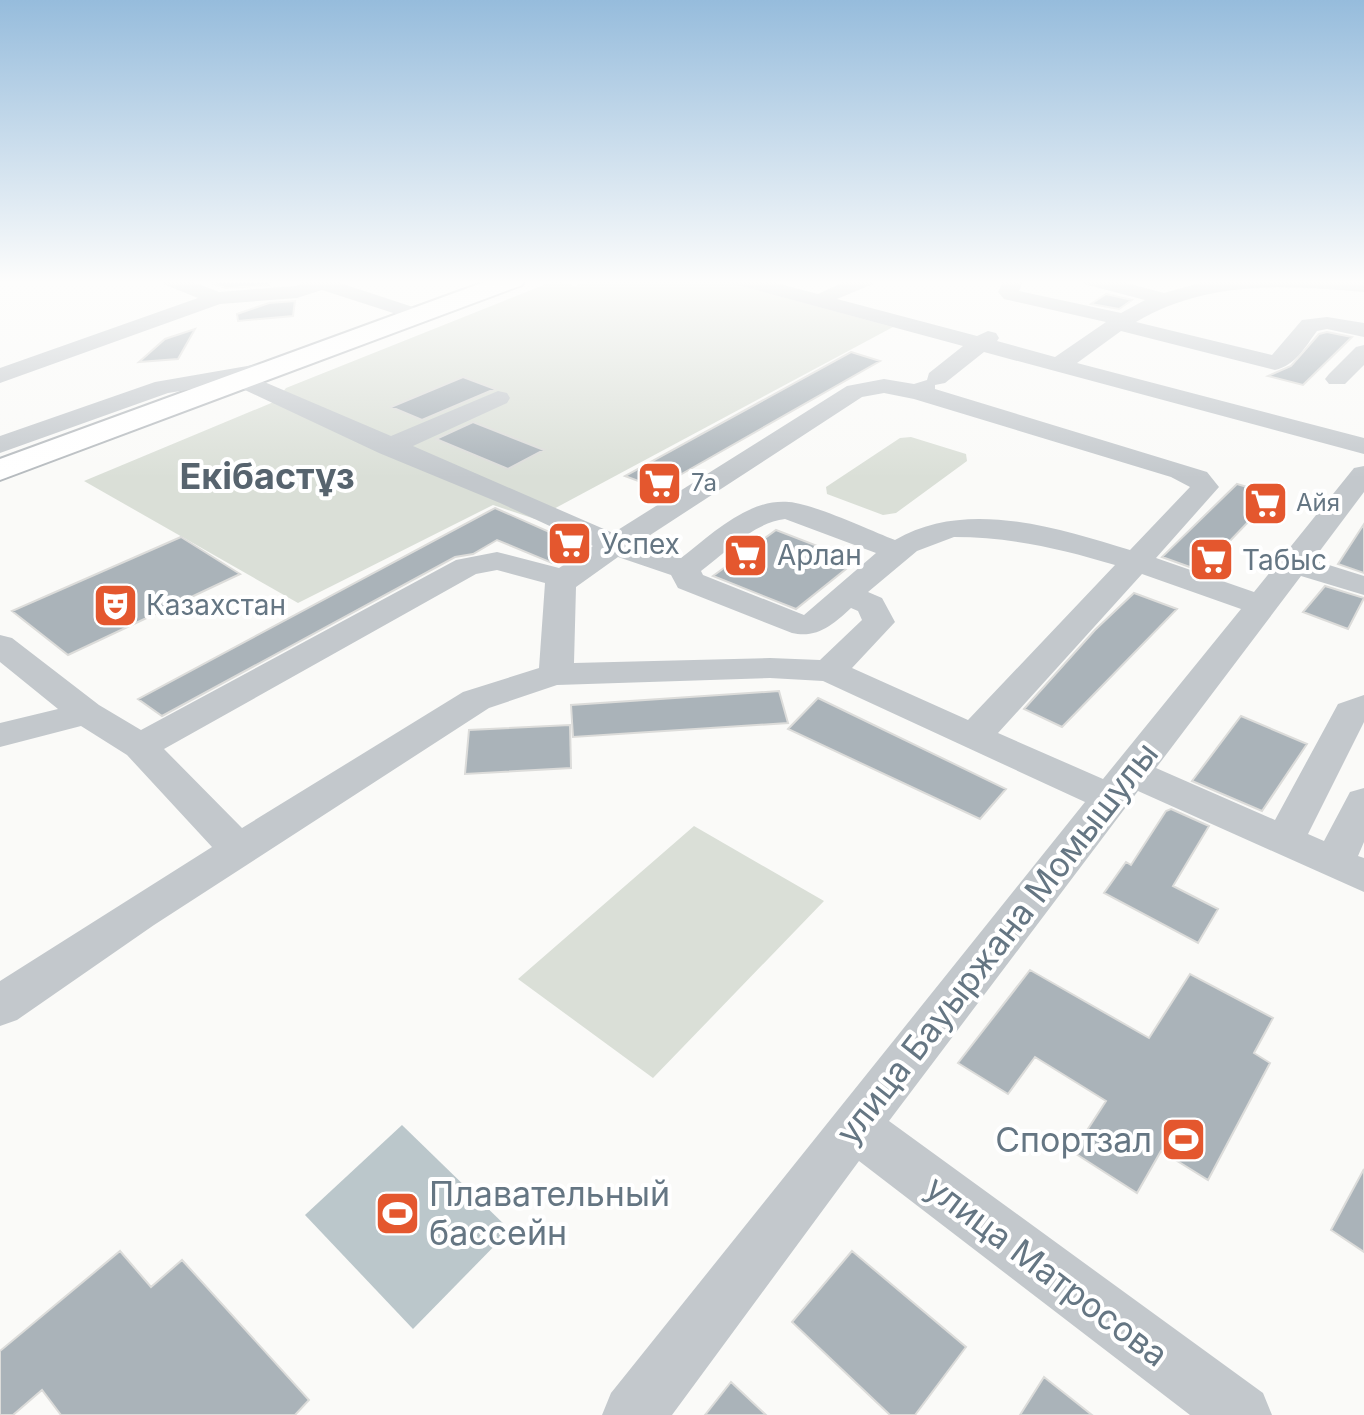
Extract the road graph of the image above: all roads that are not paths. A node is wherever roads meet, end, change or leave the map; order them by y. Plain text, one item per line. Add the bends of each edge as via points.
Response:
1 (83, 346) edge
2 (334, 346) edge
3 (979, 346) edge
4 (1004, 346) edge
5 (1086, 346) edge
6 (1211, 346) edge
7 (1294, 346) edge
8 (1364, 352) edge
9 (1063, 362) junction
10 (277, 367) junction
11 (0, 376) edge
12 (1337, 379) dead end
13 (241, 381) junction
14 (927, 386) junction
15 (498, 398) dead end
16 (1364, 438) edge
17 (0, 445) edge
18 (1364, 446) edge
19 (388, 447) junction
20 (0, 470) edge
21 (1364, 474) edge
22 (616, 546) junction
23 (898, 551) junction
24 (1133, 563) junction
25 (1293, 564) junction
26 (685, 569) junction
27 (565, 579) junction
28 (1364, 586) edge
29 (850, 595) junction
30 (1261, 605) junction
31 (0, 645) edge
32 (829, 671) junction
33 (556, 674) junction
34 (1364, 706) edge
35 (86, 713) junction
36 (0, 735) edge
37 (974, 736) junction
38 (140, 746) junction
39 (1121, 785) junction
40 (1364, 802) edge
41 (1284, 841) junction
42 (239, 850) junction
43 (1349, 870) edge
44 (0, 1006) edge
45 (854, 1126) junction
46 (633, 1415) edge
47 (1241, 1415) edge

1 - 11 street
2 - 10 main road
3 - 14 street
4 - 9 street
5 - 9 street
6 - 7 street via 1275,363
8 - 12 street
9 - 16 street
9 - 18 street
10 - 13 main road
10 - 17 street via 163,387
13 - 19 street
13 - 20 main road
14 - 22 street via 855,391
14 - 24 street via 1197,478 1205,487
15 - 19 street
19 - 22 street
21 - 25 street, улица Бауыржана Момышулы
22 - 26 street
22 - 27 street
23 - 24 street via 923,535 991,526 1043,535
23 - 26 street via 788,510 770,511
23 - 29 street
24 - 30 street
24 - 37 street
25 - 28 street
25 - 30 street, улица Бауыржана Момышулы
26 - 29 street via 689,581 804,626
27 - 33 street via 560,585
27 - 38 street via 497,561 467,567
29 - 32 street via 871,605 879,622
30 - 39 street, улица Бауыржана Момышулы
31 - 35 street
32 - 33 street
32 - 37 street
33 - 42 street via 476,700
34 - 41 street via 1351,712
35 - 36 street
35 - 38 street
37 - 39 street
38 - 42 street
39 - 41 street
39 - 45 street, улица Бауыржана Момышулы
40 - 43 street
41 - 43 street
42 - 44 street
45 - 46 street, улица Бауыржана Момышулы
45 - 47 street, улица Матросова

